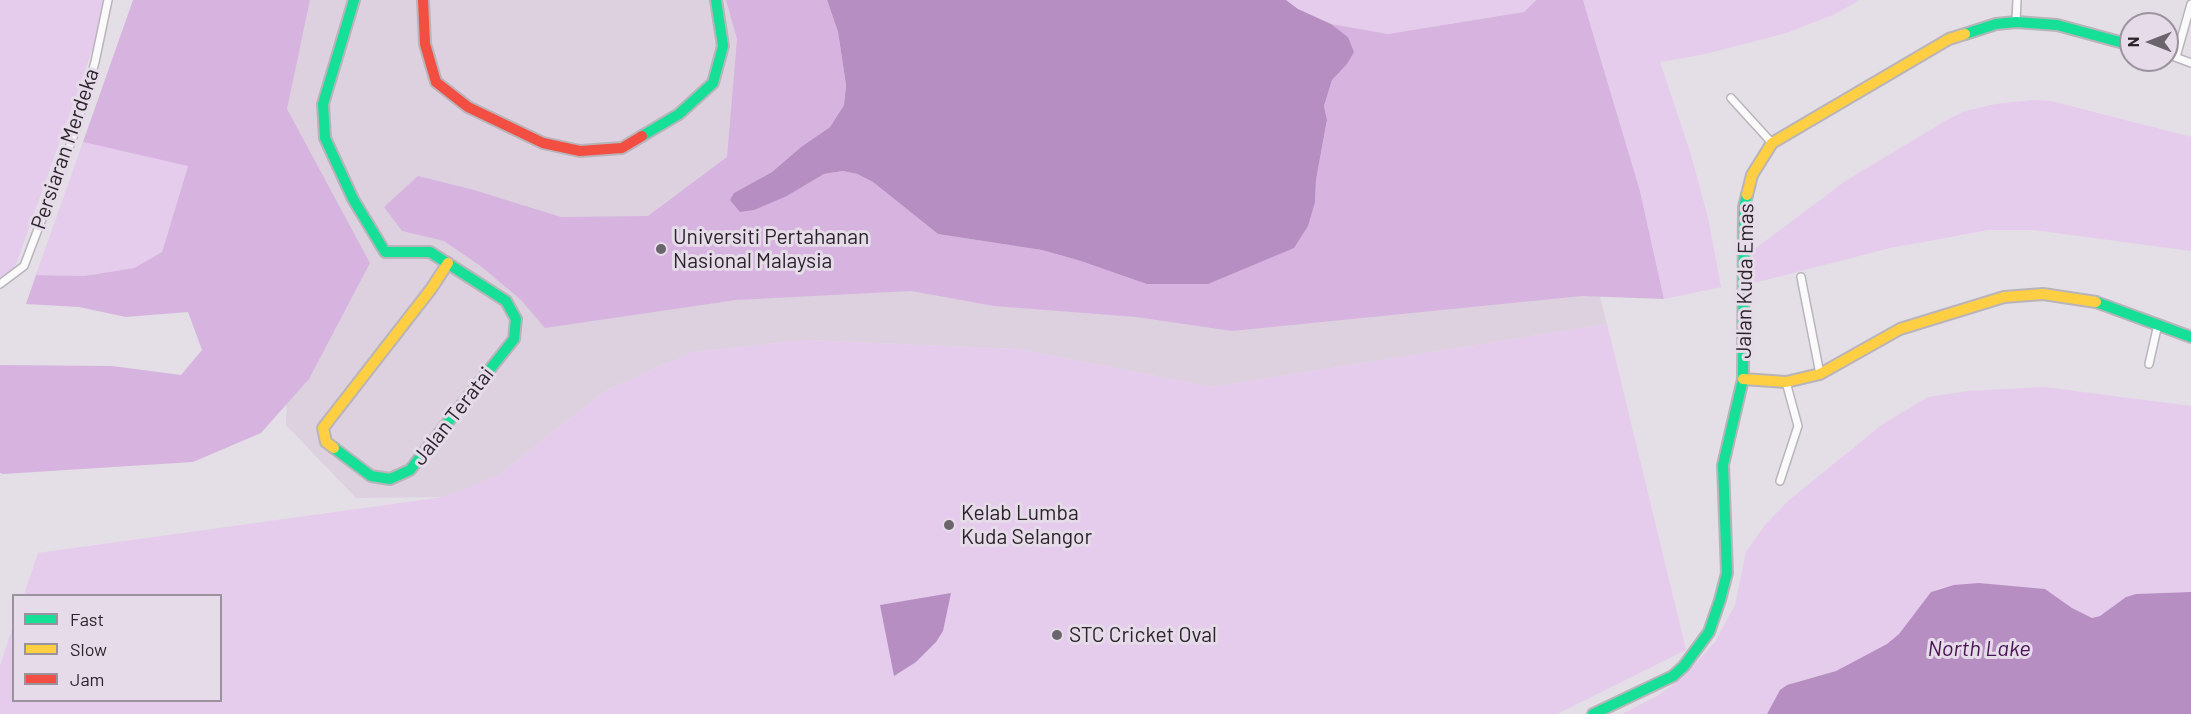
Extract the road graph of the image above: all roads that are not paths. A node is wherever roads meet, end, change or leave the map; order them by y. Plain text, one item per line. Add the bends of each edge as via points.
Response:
1 (108, 0) edge
2 (354, 0) edge
3 (423, 0) edge
4 (716, 0) edge
5 (2017, 0) edge
6 (2191, 4) edge
7 (2016, 22) junction
8 (2119, 42) edge
9 (2179, 46) edge
10 (1731, 98) dead end
11 (1772, 143) junction
12 (448, 263) junction
13 (1801, 277) dead end
14 (0, 284) edge
15 (2158, 324) junction
16 (2191, 337) edge
17 (2149, 364) dead end
18 (1820, 374) junction
19 (1743, 379) junction
20 (1786, 382) junction
21 (1780, 482) dead end
22 (1593, 714) edge

1 - 14 street, Persiaran Merdeka via 75,132 45,211 24,266
2 - 12 street, Jalan Teratai via 323,104 325,138 353,199 385,252 430,252
3 - 4 street via 425,44 436,82 468,107 543,143 580,151 622,148 679,114 713,82 723,46
5 - 7 street
6 - 9 street
7 - 8 street, Jalan Kuda Emas via 2057,25
7 - 11 street, Jalan Kuda Emas via 1949,39
10 - 11 street
11 - 19 street, Jalan Kuda Emas via 1752,175 1744,207
12 - 12 street, Jalan Teratai via 323,428 326,442 371,476 390,479 410,470 514,339 516,319 506,301
13 - 18 street
15 - 16 street
15 - 17 street
15 - 18 street via 2098,302 2043,294 2004,297 1900,329
18 - 20 street
19 - 20 street
19 - 22 street, Jalan Kuda Emas via 1723,465 1727,573 1709,632 1673,676
20 - 21 street via 1798,426

